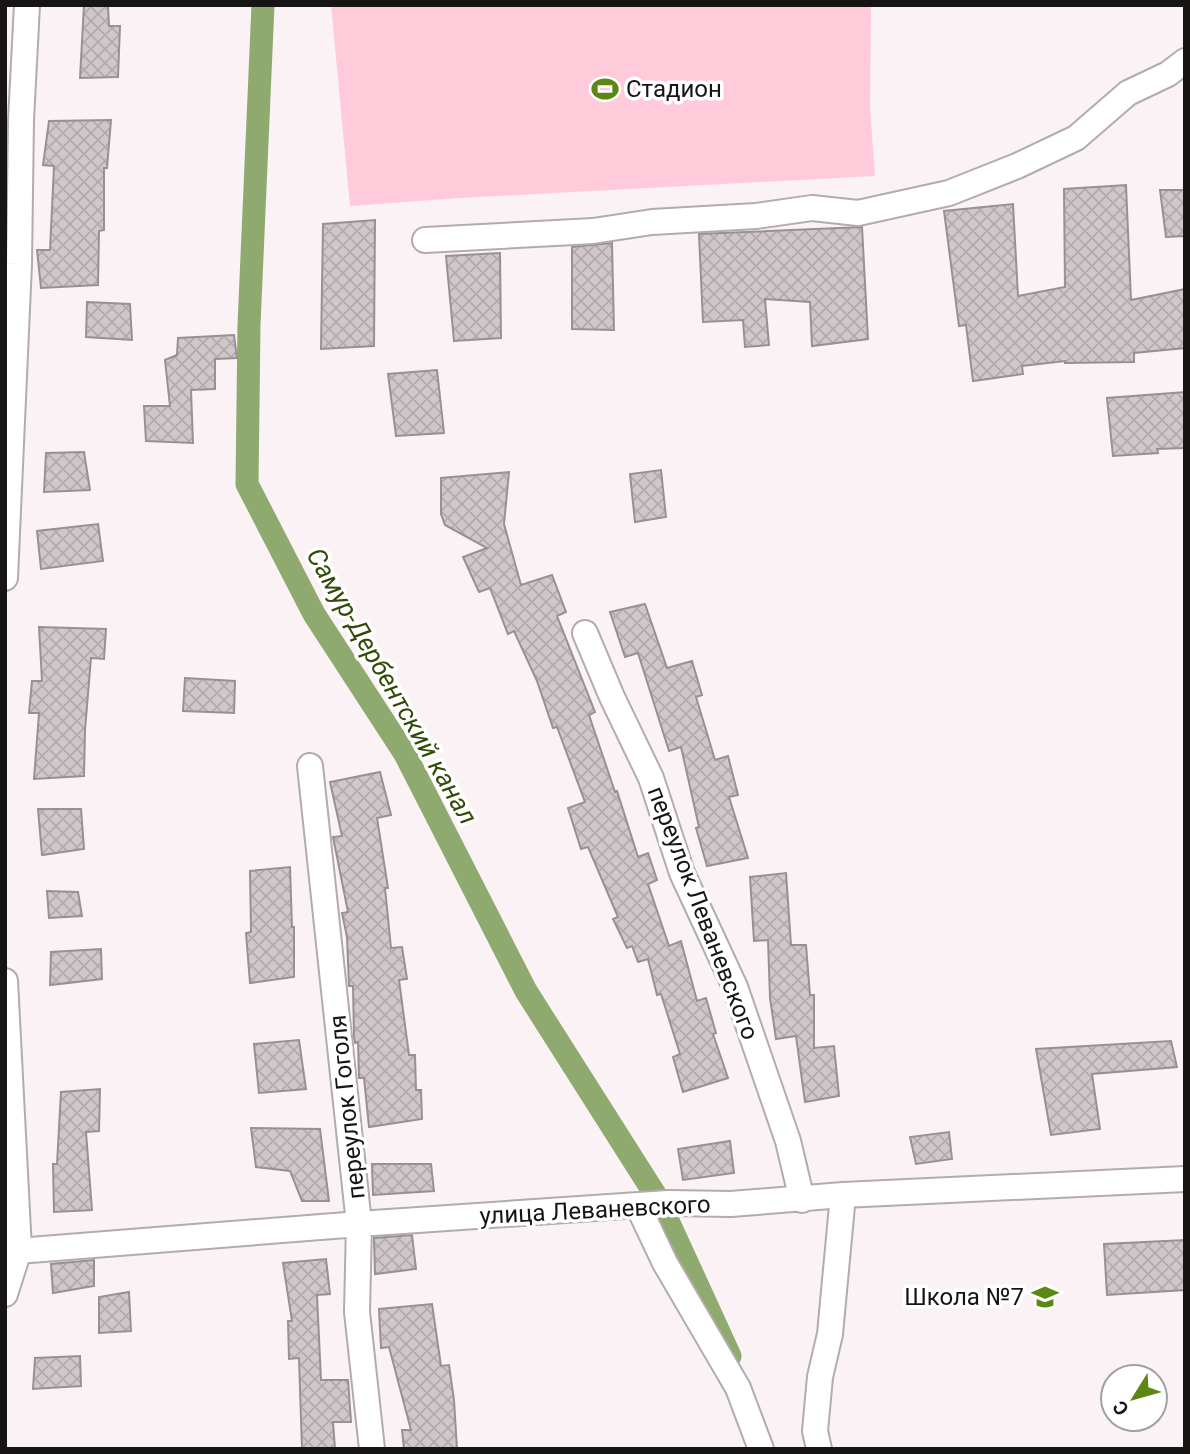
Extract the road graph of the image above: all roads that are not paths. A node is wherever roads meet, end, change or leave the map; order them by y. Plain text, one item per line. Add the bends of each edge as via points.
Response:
1 (27, 5) edge
2 (1185, 61) edge
3 (425, 240) dead end
4 (12, 263) edge
5 (5, 578) edge
6 (584, 633) dead end
7 (310, 766) dead end
8 (5, 981) edge
9 (1185, 1179) edge
10 (844, 1195) junction
11 (802, 1200) junction
12 (652, 1204) junction
13 (359, 1224) junction
14 (12, 1251) edge
15 (5, 1294) edge
16 (372, 1449) edge
17 (761, 1449) edge
18 (819, 1449) edge

1 - 4 street
2 - 3 street via 1128,93 1076,138 949,193 858,213 812,208 652,222 593,232
4 - 5 street
6 - 11 street, переулок Леваневского via 651,778 682,873 734,986 788,1141
7 - 13 street, переулок Гоголя
8 - 14 street
9 - 10 street, улица Леваневского
10 - 11 street, улица Леваневского
10 - 18 street via 830,1334 820,1377
11 - 12 street, улица Леваневского
12 - 13 street, улица Леваневского
12 - 17 street via 665,1263 738,1388
13 - 14 street, улица Леваневского
13 - 16 street, переулок Гоголя via 356,1311
14 - 15 street

